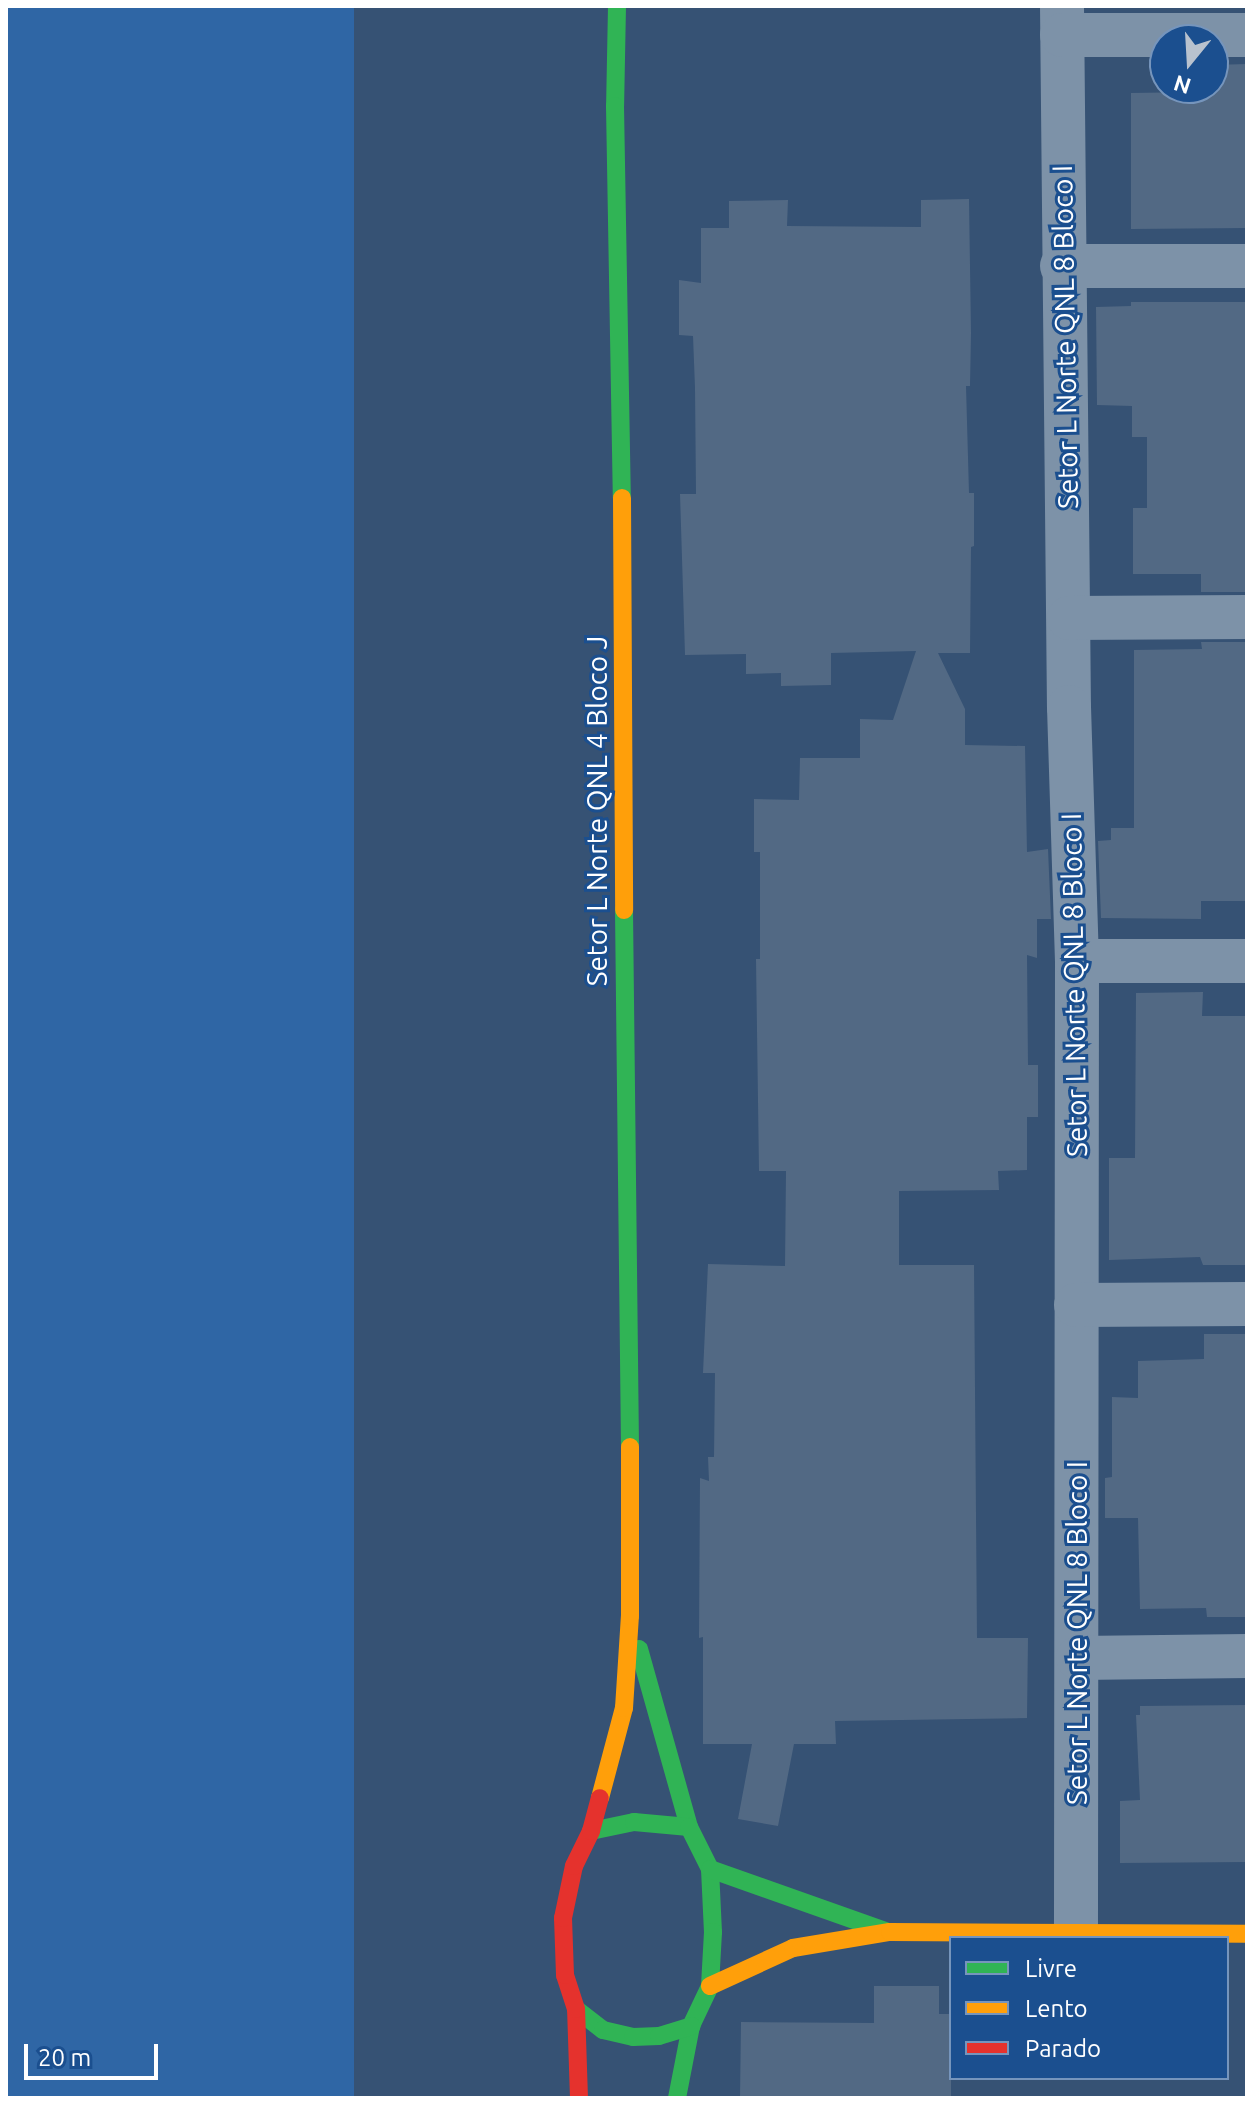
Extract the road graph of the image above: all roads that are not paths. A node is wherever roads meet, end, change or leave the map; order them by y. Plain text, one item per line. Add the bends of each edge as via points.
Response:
1 (617, 6) edge
2 (1062, 21) edge
3 (1247, 35) edge
4 (1062, 266) junction
5 (1247, 266) edge
6 (1247, 617) edge
7 (1069, 618) junction
8 (1077, 961) junction
9 (1247, 961) edge
10 (1247, 1304) edge
11 (1076, 1305) junction
12 (630, 1616) junction
13 (1247, 1656) edge
14 (1078, 1658) junction
15 (689, 1827) junction
16 (591, 1831) junction
17 (710, 1869) junction
18 (890, 1932) junction
19 (1247, 1934) edge
20 (1076, 1935) junction
21 (710, 1986) junction
22 (576, 2009) junction
23 (691, 2026) junction
24 (579, 2098) edge
25 (677, 2098) edge

1 - 12 street, Setor L Norte QNL 4 Bloco J
2 - 3 street
2 - 4 street, Setor L Norte QNL 8 Bloco I
4 - 5 street
4 - 7 street, Setor L Norte QNL 8 Bloco I
6 - 7 street
7 - 8 street, Setor L Norte QNL 8 Bloco I
8 - 9 street
8 - 11 street, Setor L Norte QNL 8 Bloco I
10 - 11 street
11 - 14 street, Setor L Norte QNL 8 Bloco I
12 - 15 street
12 - 16 street via 624,1708
13 - 14 street
14 - 20 street, Setor L Norte QNL 8 Bloco I
15 - 16 street via 634,1822
15 - 17 street
16 - 22 street via 574,1866 563,1918 565,1975
17 - 18 street
17 - 21 street
18 - 20 street
18 - 21 street via 793,1948
19 - 20 street
21 - 23 street
22 - 23 street via 603,2030 633,2037
22 - 24 street
23 - 25 street

